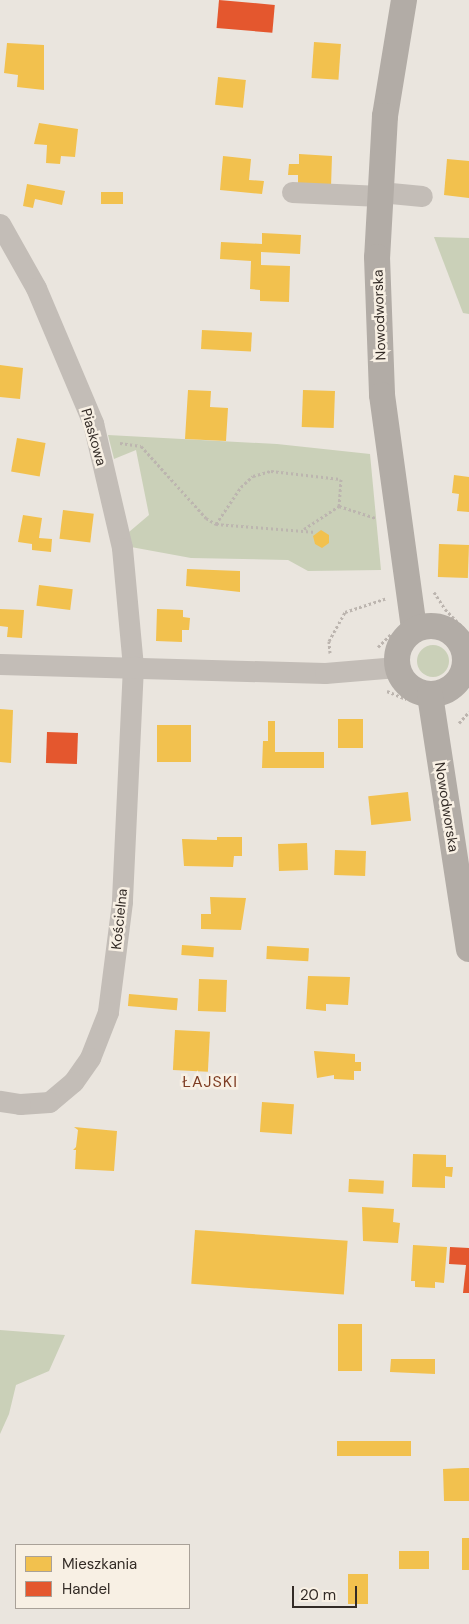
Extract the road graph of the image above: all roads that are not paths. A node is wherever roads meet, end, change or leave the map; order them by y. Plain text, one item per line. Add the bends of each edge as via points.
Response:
1 (404, 0) edge
2 (292, 192) dead end
3 (380, 194) junction
4 (422, 196) dead end
5 (0, 224) edge
6 (414, 630) junction
7 (0, 664) edge
8 (133, 666) junction
9 (467, 666) edge
10 (397, 667) junction
11 (430, 695) junction
12 (469, 949) edge
13 (0, 1100) edge

1 - 3 main road, Nowodworska via 385,116
2 - 3 street
3 - 4 street
3 - 6 main road, Nowodworska via 377,257 382,395
5 - 8 street, Piaskowa via 36,288 93,423 122,548
6 - 9 main road via 441,627 455,635 465,651
6 - 10 main road via 399,646
7 - 8 street
8 - 10 street via 324,673
8 - 13 street, Kościelna via 122,902 108,1012 90,1058 73,1082 49,1102 20,1104
9 - 11 main road via 454,687
10 - 11 main road via 409,688
11 - 12 main road, Nowodworska

